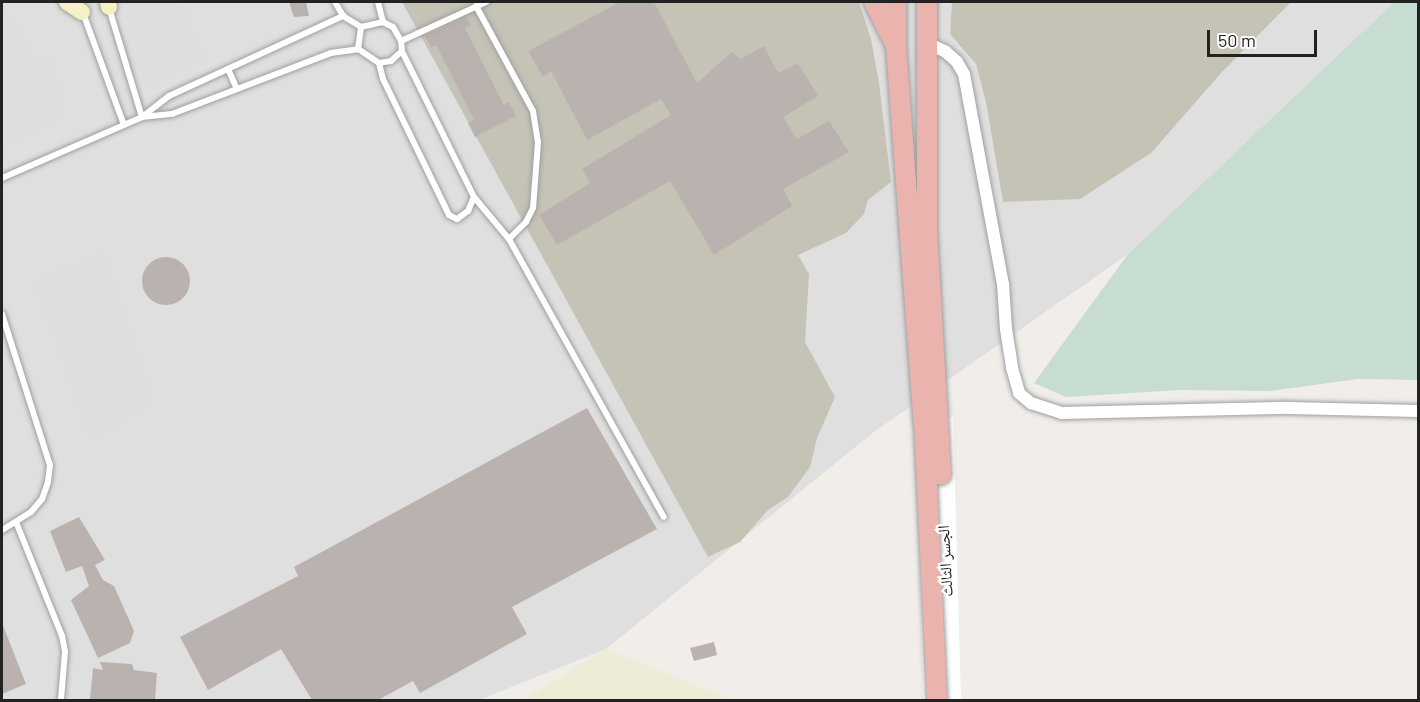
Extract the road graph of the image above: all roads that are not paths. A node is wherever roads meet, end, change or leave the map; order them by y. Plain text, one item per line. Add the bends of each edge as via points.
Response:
1 (67, 2) edge
2 (335, 2) edge
3 (378, 2) edge
4 (486, 2) edge
5 (874, 2) edge
6 (896, 2) edge
7 (927, 2) edge
8 (108, 3) edge
9 (476, 6) junction
10 (80, 7) edge
11 (343, 16) junction
12 (383, 22) junction
13 (361, 27) junction
14 (401, 41) junction
15 (925, 42) junction
16 (896, 46) junction
17 (358, 49) junction
18 (402, 51) junction
19 (379, 63) junction
20 (228, 69) junction
21 (237, 89) junction
22 (142, 117) junction
23 (124, 125) junction
24 (2, 178) edge
25 (474, 197) junction
26 (509, 239) junction
27 (2, 314) edge
28 (1419, 411) edge
29 (931, 422) junction
30 (664, 517) dead end
31 (16, 522) junction
32 (2, 530) edge
33 (61, 700) edge
34 (938, 700) edge
35 (951, 700) edge

1 - 10 main road
2 - 11 lane
3 - 12 lane
4 - 9 lane
5 - 16 highway
6 - 16 highway
7 - 15 highway
8 - 22 lane
9 - 14 lane
9 - 26 lane via 532,111 538,142 533,208 526,222
10 - 23 lane
11 - 13 lane
11 - 20 lane
12 - 13 lane
12 - 14 lane via 393,27
13 - 17 lane
14 - 18 lane
15 - 28 street via 946,52 964,74 1003,284 1014,375 1019,393 1031,403 1061,413 1289,408
15 - 29 highway
16 - 29 highway
17 - 19 lane
17 - 21 lane via 331,53
18 - 19 lane via 391,61
18 - 25 lane
19 - 25 lane via 383,79 449,215 457,219 468,211
20 - 21 lane
20 - 22 lane via 169,96
21 - 22 lane via 172,114
22 - 23 lane
23 - 24 lane
25 - 26 lane
26 - 30 lane
27 - 31 lane via 50,465 42,498
29 - 34 highway, الجسر الثالث
29 - 35 highway, الجسر الثالث
31 - 32 lane
31 - 33 lane via 62,636

